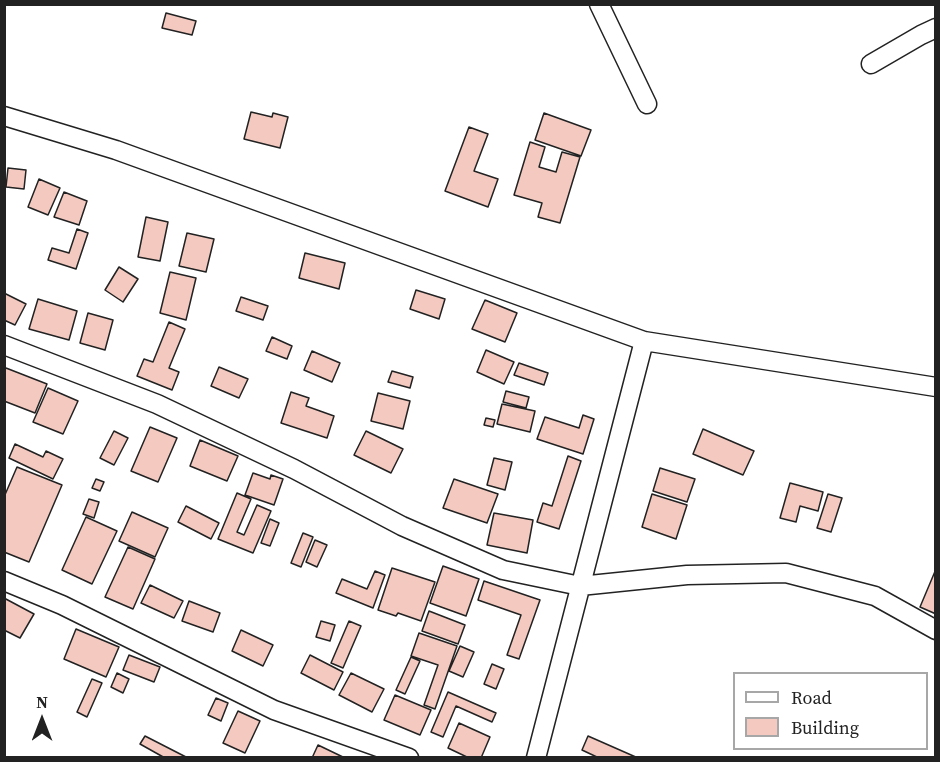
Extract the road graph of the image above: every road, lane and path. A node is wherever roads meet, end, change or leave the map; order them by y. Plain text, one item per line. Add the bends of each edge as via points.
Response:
1 (599, 4) edge
2 (936, 28) edge
3 (871, 64) dead end
4 (647, 104) dead end
5 (4, 116) edge
6 (644, 342) junction
7 (4, 345) edge
8 (936, 387) edge
9 (4, 581) edge
10 (580, 586) junction
11 (936, 630) edge
12 (409, 758) edge
13 (536, 758) edge

1 - 4 street
2 - 3 street
5 - 6 street via 116,150
6 - 8 street
6 - 10 street
7 - 10 street via 157,404 402,526 503,570
9 - 12 street via 62,605 274,710
10 - 11 street via 687,575 786,573 875,596
10 - 13 street

